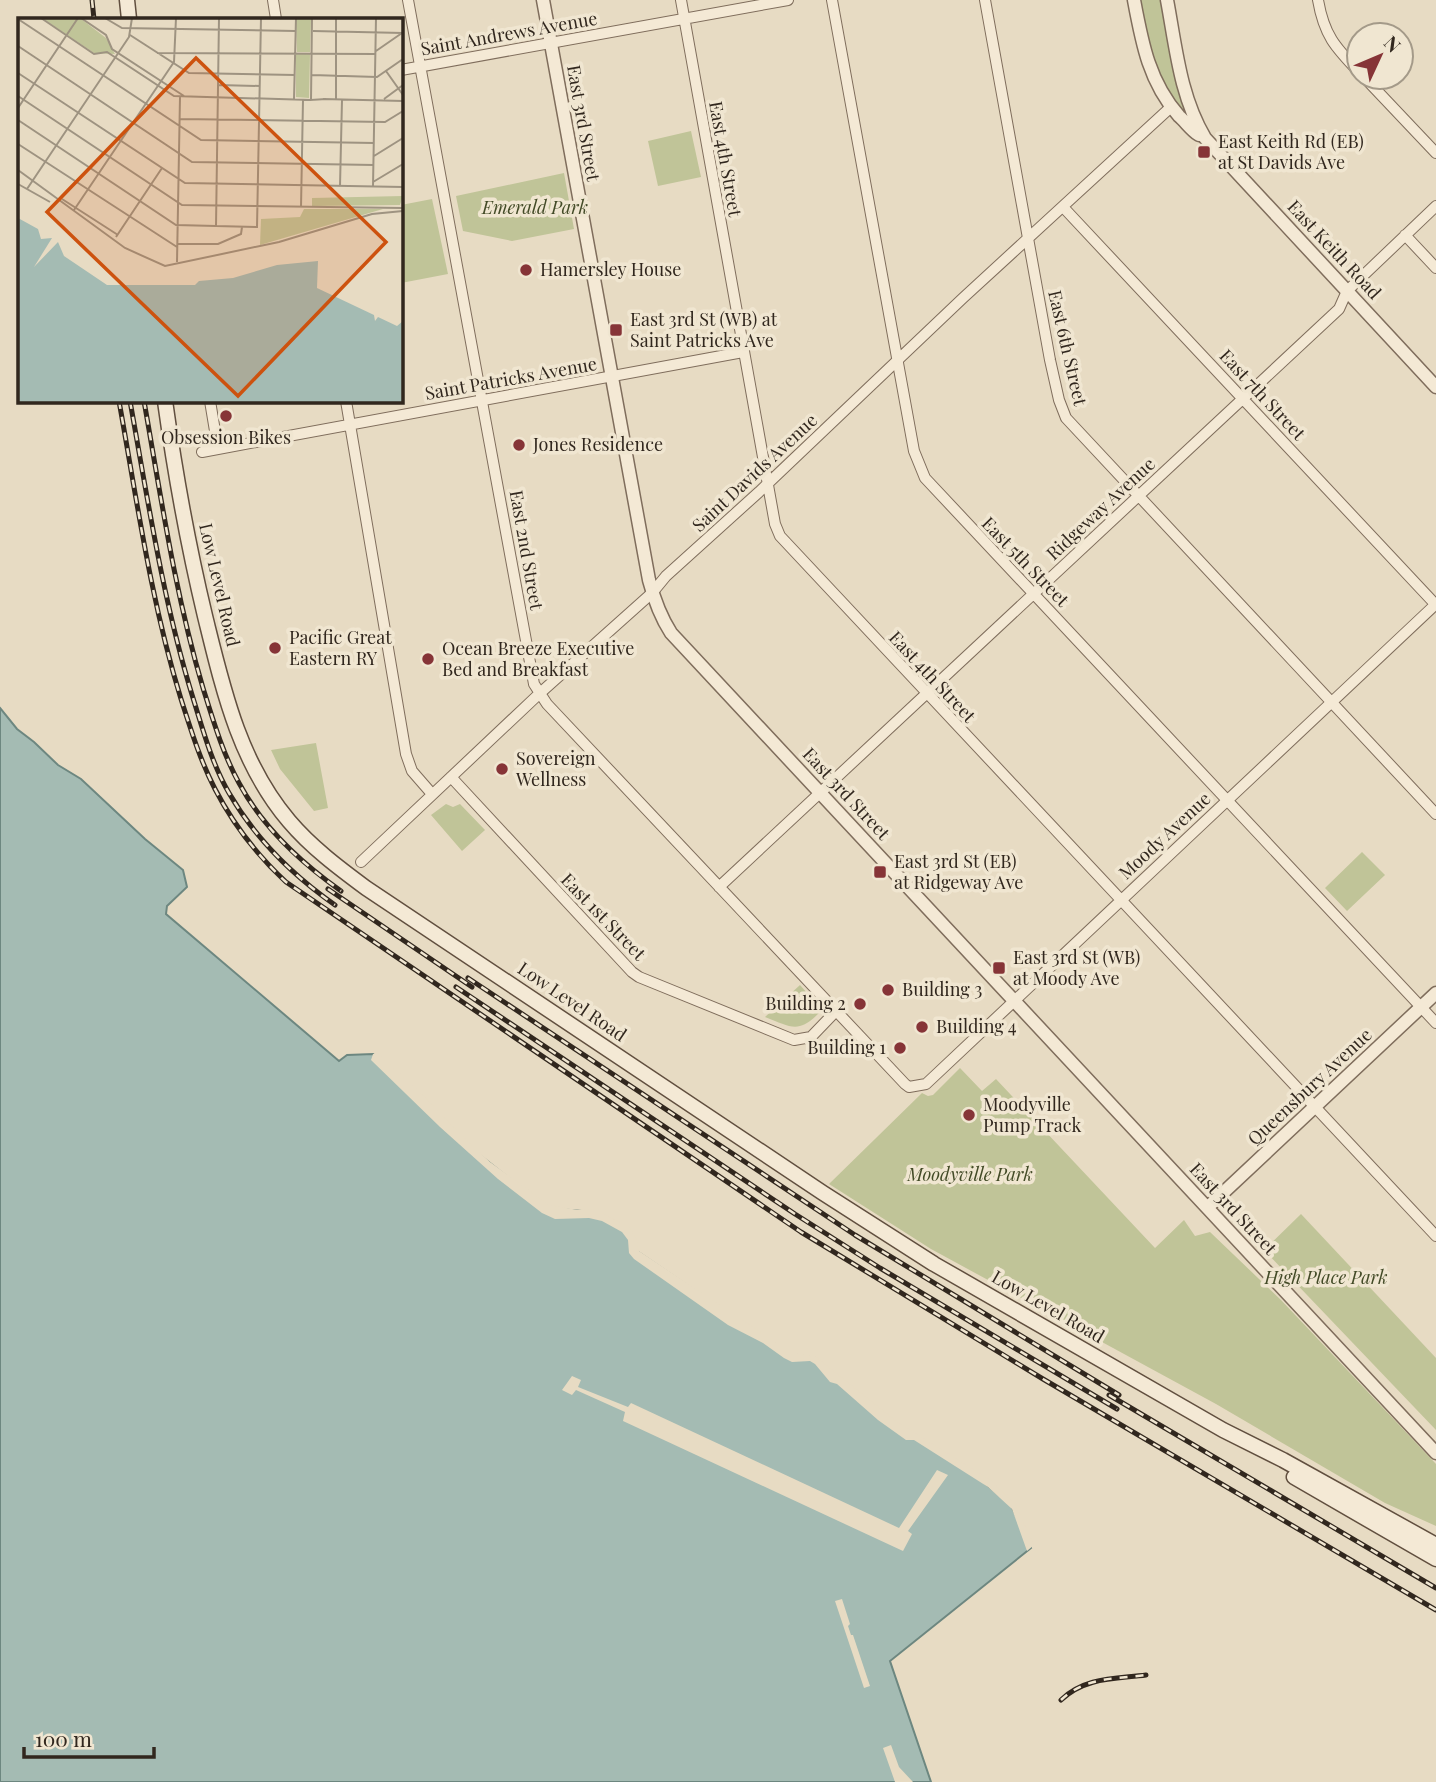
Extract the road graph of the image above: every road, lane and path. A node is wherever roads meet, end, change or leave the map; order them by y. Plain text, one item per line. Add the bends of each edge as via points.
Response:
1 (127, 0) edge
2 (273, 0) edge
3 (408, 0) edge
4 (542, 0) edge
5 (681, 0) edge
6 (788, 0) edge
7 (832, 0) edge
8 (985, 0) edge
9 (1134, 0) edge
10 (1167, 0) edge
11 (1318, 0) edge
12 (130, 18) edge
13 (276, 18) edge
14 (684, 18) junction
15 (551, 42) junction
16 (1345, 56) edge
17 (420, 67) junction
18 (402, 70) edge
19 (1377, 91) edge
20 (1171, 107) junction
21 (1205, 138) junction
22 (1436, 153) edge
23 (1436, 206) edge
24 (1063, 207) junction
25 (1405, 235) junction
26 (1028, 239) junction
27 (1436, 268) edge
28 (1347, 290) junction
29 (743, 352) junction
30 (898, 360) junction
31 (611, 377) junction
32 (1436, 387) edge
33 (1243, 398) junction
34 (482, 401) junction
35 (165, 402) edge
36 (210, 402) edge
37 (346, 402) edge
38 (350, 425) junction
39 (218, 449) junction
40 (202, 452) dead end
41 (768, 484) junction
42 (1138, 496) junction
43 (652, 593) junction
44 (1034, 594) junction
45 (1436, 605) edge
46 (927, 693) junction
47 (539, 694) junction
48 (1331, 702) junction
49 (451, 777) junction
50 (821, 792) junction
51 (432, 794) junction
52 (1227, 800) junction
53 (1436, 814) edge
54 (361, 862) dead end
55 (719, 887) junction
56 (1121, 900) junction
57 (1436, 993) edge
58 (1013, 1000) junction
59 (1421, 1007) junction
60 (836, 1011) junction
61 (1436, 1023) edge
62 (914, 1086) joint
63 (1314, 1106) junction
64 (1208, 1207) junction
65 (1436, 1236) edge
66 (1223, 1430) junction
67 (1436, 1453) edge
68 (1436, 1545) edge
69 (1436, 1559) edge

1 - 12 main road
2 - 13 street
3 - 17 street, East 2nd Street
4 - 15 street, East 3rd Street
5 - 14 street, East 4th Street
6 - 14 street, Saint Andrews Avenue
7 - 30 street, East 5th Street
8 - 26 street, East 6th Street
9 - 20 street, East Keith Road via 1146,60
10 - 21 street, East Keith Road via 1184,94
11 - 16 street via 1325,29
14 - 15 street, Saint Andrews Avenue
14 - 29 street, East 4th Street
15 - 17 street, Saint Andrews Avenue
15 - 31 street, East 3rd Street
17 - 18 street, Saint Andrews Avenue
17 - 34 street, East 2nd Street
19 - 22 street
20 - 21 street, East Keith Road
20 - 24 street, Saint Davids Avenue
21 - 28 street, East Keith Road
23 - 25 street, Ridgeway Avenue
24 - 26 street, Saint Davids Avenue
24 - 33 street, East 7th Street
25 - 27 street
25 - 28 street, Ridgeway Avenue
26 - 30 street, Saint Davids Avenue
26 - 42 street, East 6th Street via 1062,409
28 - 32 street, East Keith Road
28 - 33 street, Ridgeway Avenue via 1339,309
29 - 31 street, Saint Patricks Avenue
29 - 41 street, East 4th Street
30 - 41 street, Saint Davids Avenue
30 - 44 street, East 5th Street via 914,451 925,478
31 - 34 street, Saint Patricks Avenue
31 - 43 street, East 3rd Street
33 - 42 street, Ridgeway Avenue
33 - 45 street, East 7th Street
34 - 38 street, Saint Patricks Avenue
34 - 47 street, East 2nd Street
35 - 66 main road, Low Level Road via 189,549 225,701 255,771 309,842 366,888 823,1193 934,1264
36 - 39 street
37 - 38 street
38 - 39 street, Saint Patricks Avenue
38 - 51 street via 406,754 412,771
39 - 40 street, Saint Patricks Avenue
41 - 43 street, Saint Davids Avenue
41 - 46 street, East 4th Street via 775,524 786,543
42 - 44 street, Ridgeway Avenue
42 - 48 street, East 6th Street
43 - 47 street, Saint Davids Avenue
43 - 50 street, East 3rd Street via 671,633
44 - 46 street, Ridgeway Avenue
44 - 52 street, East 5th Street
45 - 48 street, Moody Avenue
46 - 50 street, Ridgeway Avenue
46 - 56 street, East 4th Street
47 - 49 street, Saint Davids Avenue
47 - 55 street, East 2nd Street
48 - 52 street, Moody Avenue
48 - 53 street, East 6th Street
49 - 51 street, Saint Davids Avenue
49 - 60 street, East 1st Street via 632,972 794,1040 811,1037
50 - 55 street, Ridgeway Avenue
50 - 58 street, East 3rd Street
51 - 54 street, Saint Davids Avenue
52 - 56 street, Moody Avenue
52 - 59 street, East 5th Street
55 - 60 street, East 2nd Street
56 - 58 street, Moody Avenue
56 - 63 street, East 4th Street
57 - 59 street, Queensbury Avenue
58 - 62 street, Moody Avenue via 926,1084
58 - 64 street, East 3rd Street
59 - 61 street, East 5th Street
59 - 63 street, Queensbury Avenue
60 - 62 street, East 2nd Street via 905,1084
63 - 64 street, Queensbury Avenue
63 - 65 street, East 4th Street
64 - 67 street, East 3rd Street
66 - 68 main road, Low Level Road
66 - 69 main road, Low Level Road via 1262,1458

